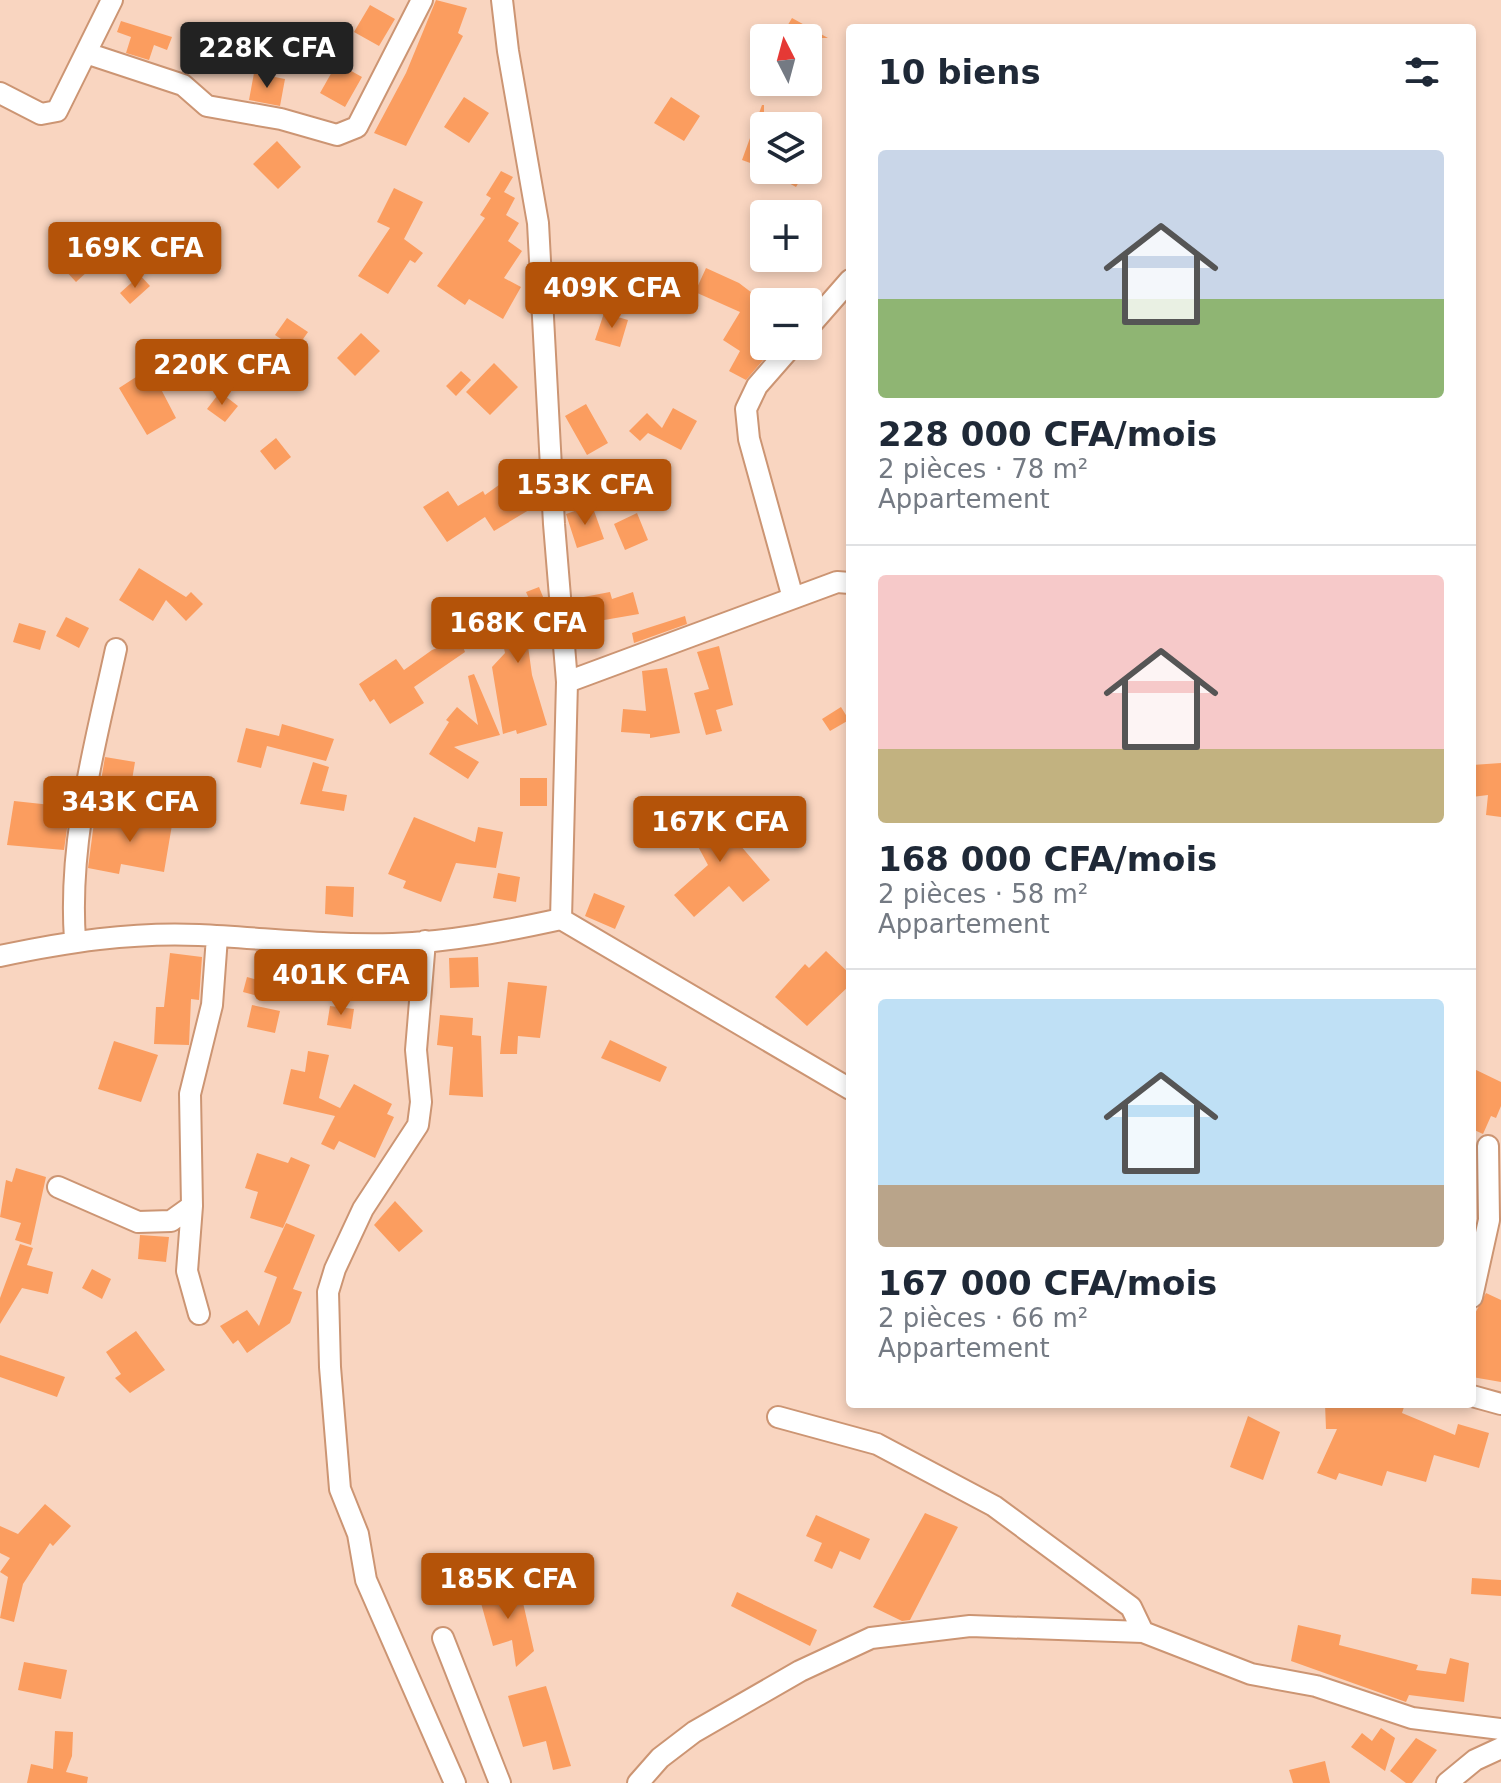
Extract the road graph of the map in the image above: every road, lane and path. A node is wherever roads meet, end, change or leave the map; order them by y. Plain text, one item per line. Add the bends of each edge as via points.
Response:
1 (112, 0) edge
2 (422, 0) edge
3 (502, 0) edge
4 (86, 53) junction
5 (0, 93) edge
6 (846, 285) edge
7 (822, 312) edge
8 (780, 360) edge
9 (846, 583) edge
10 (793, 598) junction
11 (116, 649) dead end
12 (567, 682) junction
13 (561, 919) junction
14 (217, 937) junction
15 (75, 940) junction
16 (425, 941) junction
17 (0, 956) edge
18 (846, 1087) edge
19 (1488, 1146) dead end
20 (58, 1187) dead end
21 (192, 1206) junction
22 (1476, 1279) edge
23 (199, 1314) dead end
24 (1476, 1397) edge
25 (1501, 1404) edge
26 (778, 1417) dead end
27 (1143, 1632) junction
28 (443, 1638) dead end
29 (1501, 1729) edge
30 (1501, 1748) edge
31 (455, 1783) edge
32 (500, 1783) edge
33 (638, 1783) edge
34 (1447, 1783) edge

1 - 4 street
2 - 4 street via 357,127 337,135 207,106 183,85
3 - 12 street via 538,223
4 - 5 street via 57,111 41,114
6 - 7 street
8 - 10 street via 746,409 749,439
9 - 10 street
10 - 12 street
11 - 15 street via 75,841
12 - 13 street
13 - 16 street
13 - 18 street
14 - 15 street
14 - 16 street via 304,944
14 - 21 street via 212,1005 190,1094
15 - 17 street
16 - 31 street via 416,1050 418,1125 363,1209 335,1269 328,1292 330,1367 340,1489 358,1534 366,1580
19 - 22 street via 1489,1220
20 - 21 street via 138,1222 171,1221
21 - 23 street via 187,1271
24 - 25 street
26 - 27 street via 877,1444 994,1506 1131,1607
27 - 29 street via 1251,1674 1316,1686 1412,1718
27 - 33 street via 970,1626 871,1638 759,1692 694,1732
28 - 32 street
30 - 34 street via 1475,1760

